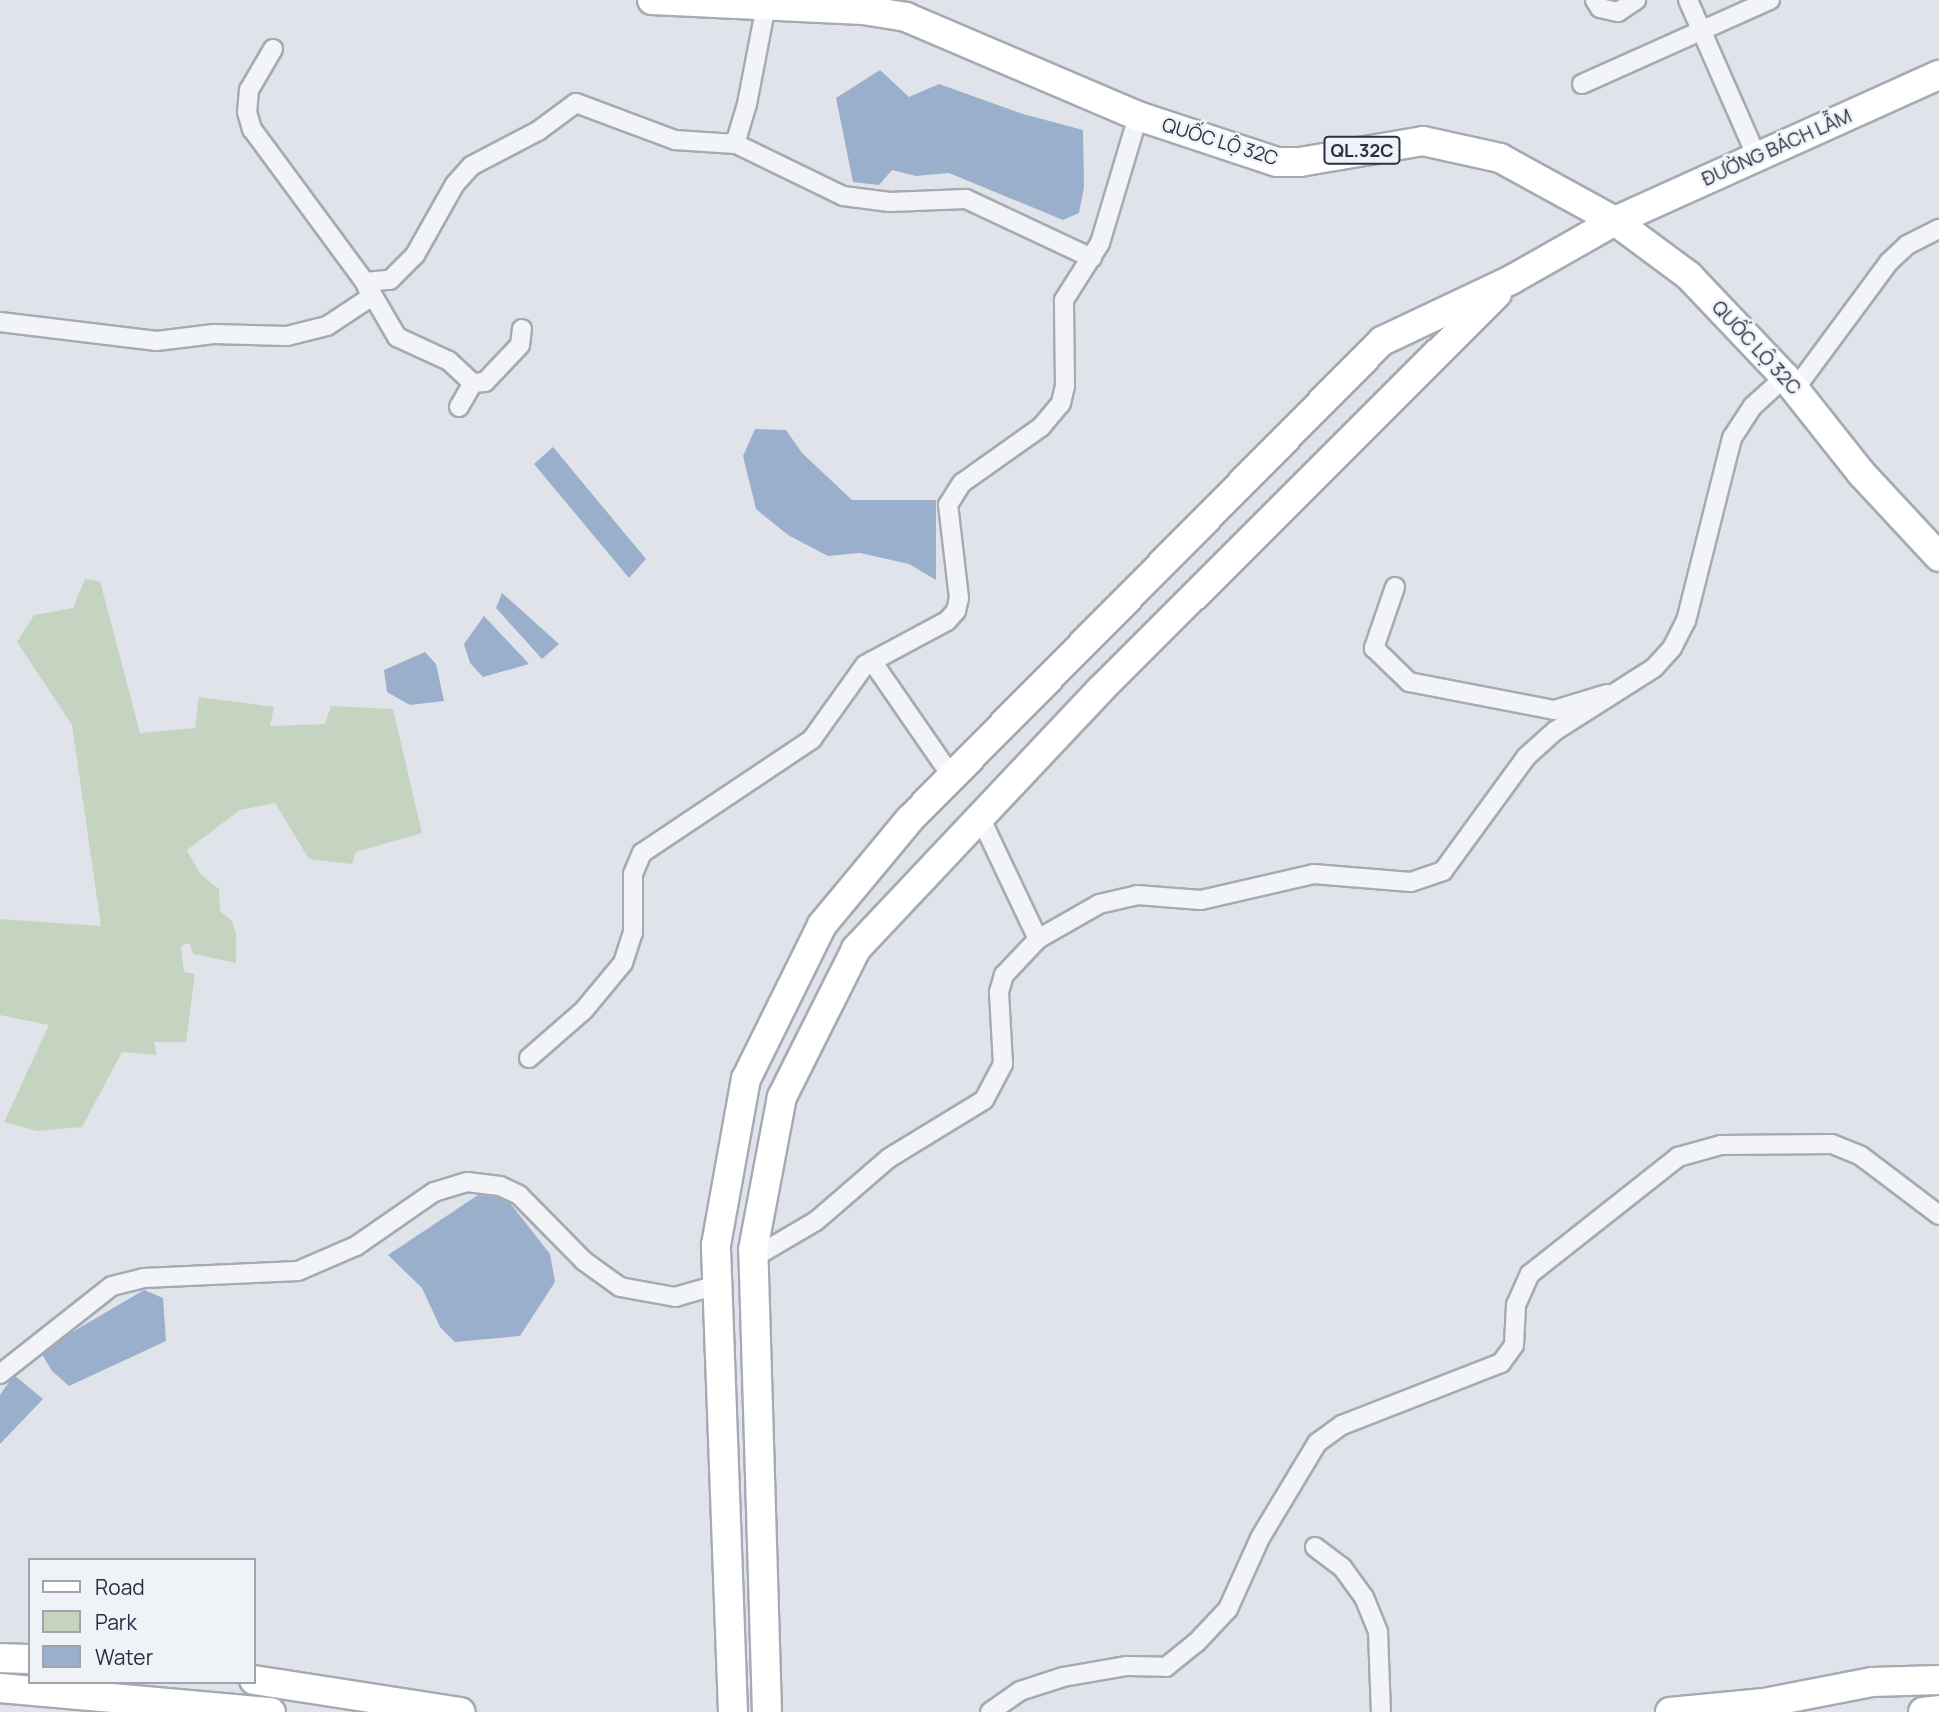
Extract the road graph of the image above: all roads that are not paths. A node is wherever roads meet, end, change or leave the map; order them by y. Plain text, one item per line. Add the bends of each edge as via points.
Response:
1 (652, 0) edge
2 (1595, 0) edge
3 (1636, 0) edge
4 (1688, 0) edge
5 (1770, 0) edge
6 (767, 4) edge
7 (1701, 31) junction
8 (273, 48) dead end
9 (1939, 75) edge
10 (1582, 84) dead end
11 (1138, 116) junction
12 (732, 142) junction
13 (1757, 157) junction
14 (1615, 221) junction
15 (1939, 229) edge
16 (1092, 258) junction
17 (1511, 280) junction
18 (365, 282) junction
19 (0, 322) edge
20 (522, 329) dead end
21 (473, 383) junction
22 (1790, 383) junction
23 (458, 407) dead end
24 (1939, 557) edge
25 (1395, 587) dead end
26 (872, 660) junction
27 (1616, 692) junction
28 (952, 777) junction
29 (980, 817) junction
30 (1038, 939) junction
31 (529, 1058) dead end
32 (1939, 1215) edge
33 (753, 1258) junction
34 (717, 1285) junction
35 (7, 1359) edge
36 (0, 1374) edge
37 (1315, 1547) dead end
38 (0, 1658) edge
39 (28, 1659) edge
40 (256, 1680) edge
41 (1939, 1680) edge
42 (0, 1688) edge
43 (1939, 1710) edge
44 (271, 1712) edge
45 (461, 1712) edge
46 (733, 1712) edge
47 (766, 1712) edge
48 (990, 1712) edge
49 (1381, 1712) edge
50 (1670, 1712) edge
51 (1923, 1712) edge

1 - 6 main road, QUỐC LỘ 32C / QL.32C
2 - 3 street via 1600,8 1618,12
4 - 7 street
5 - 7 street
6 - 11 main road, QUỐC LỘ 32C / QL.32C via 906,17
6 - 12 street via 747,104
7 - 10 street
7 - 13 street
8 - 18 street via 249,90 247,113 252,129
9 - 13 main road, ĐƯỜNG BÁCH LẪM
11 - 14 main road, QUỐC LỘ 32C / QL.32C via 1277,162 1300,162 1400,143 1446,143 1522,168
11 - 16 street
12 - 16 street via 842,196 890,202 966,199
12 - 18 street via 675,140 576,103 538,131 471,166 455,184 415,255 390,280
13 - 14 main road, ĐƯỜNG BÁCH LẪM
14 - 17 main road, ĐƯỜNG BÁCH LẪM
14 - 22 main road, QUỐC LỘ 32C / QL.32C via 1689,276
15 - 22 street via 1907,245 1889,262
16 - 26 street via 1064,300 1065,386 1056,412 962,483 948,505 959,598 956,611 947,621
17 - 28 main road via 1382,341
17 - 29 main road via 1101,689
18 - 19 street via 371,297 344,317 287,336 214,334 129,340
18 - 21 street via 397,337 449,361
20 - 21 street via 520,345 485,382
21 - 23 street
22 - 24 main road, QUỐC LỘ 32C / QL.32C via 1862,474
22 - 27 street via 1753,406 1732,438 1681,635 1654,668
25 - 27 street via 1374,648 1409,682 1554,710
26 - 28 street
26 - 31 street via 855,676 812,739 642,853 633,874 633,933 622,963 584,1010
27 - 30 street via 1556,731 1526,757 1450,864 1433,877 1411,883 1314,874 1201,900 1124,896 1099,904
28 - 34 main road via 910,819 822,925 746,1079 716,1245
29 - 30 street
29 - 33 main road via 856,949 782,1097
30 - 33 street via 999,986 1003,1064 984,1100 889,1158 816,1221
32 - 48 street via 1861,1156 1832,1144 1721,1145 1678,1157 1530,1274 1516,1305 1514,1345 1501,1363 1342,1424 1317,1443 1260,1538 1227,1609 1196,1643 1166,1667 1127,1666 1063,1677 1020,1691
33 - 47 main road
34 - 35 street via 675,1297 620,1287 584,1261 519,1195 500,1185 467,1182 433,1192 356,1246 298,1271 144,1278 112,1286
34 - 46 main road
35 - 36 street
37 - 49 street via 1342,1567 1364,1597 1378,1632
38 - 39 main road
40 - 45 main road
41 - 50 main road via 1872,1682 1764,1703
42 - 44 main road
43 - 51 main road

